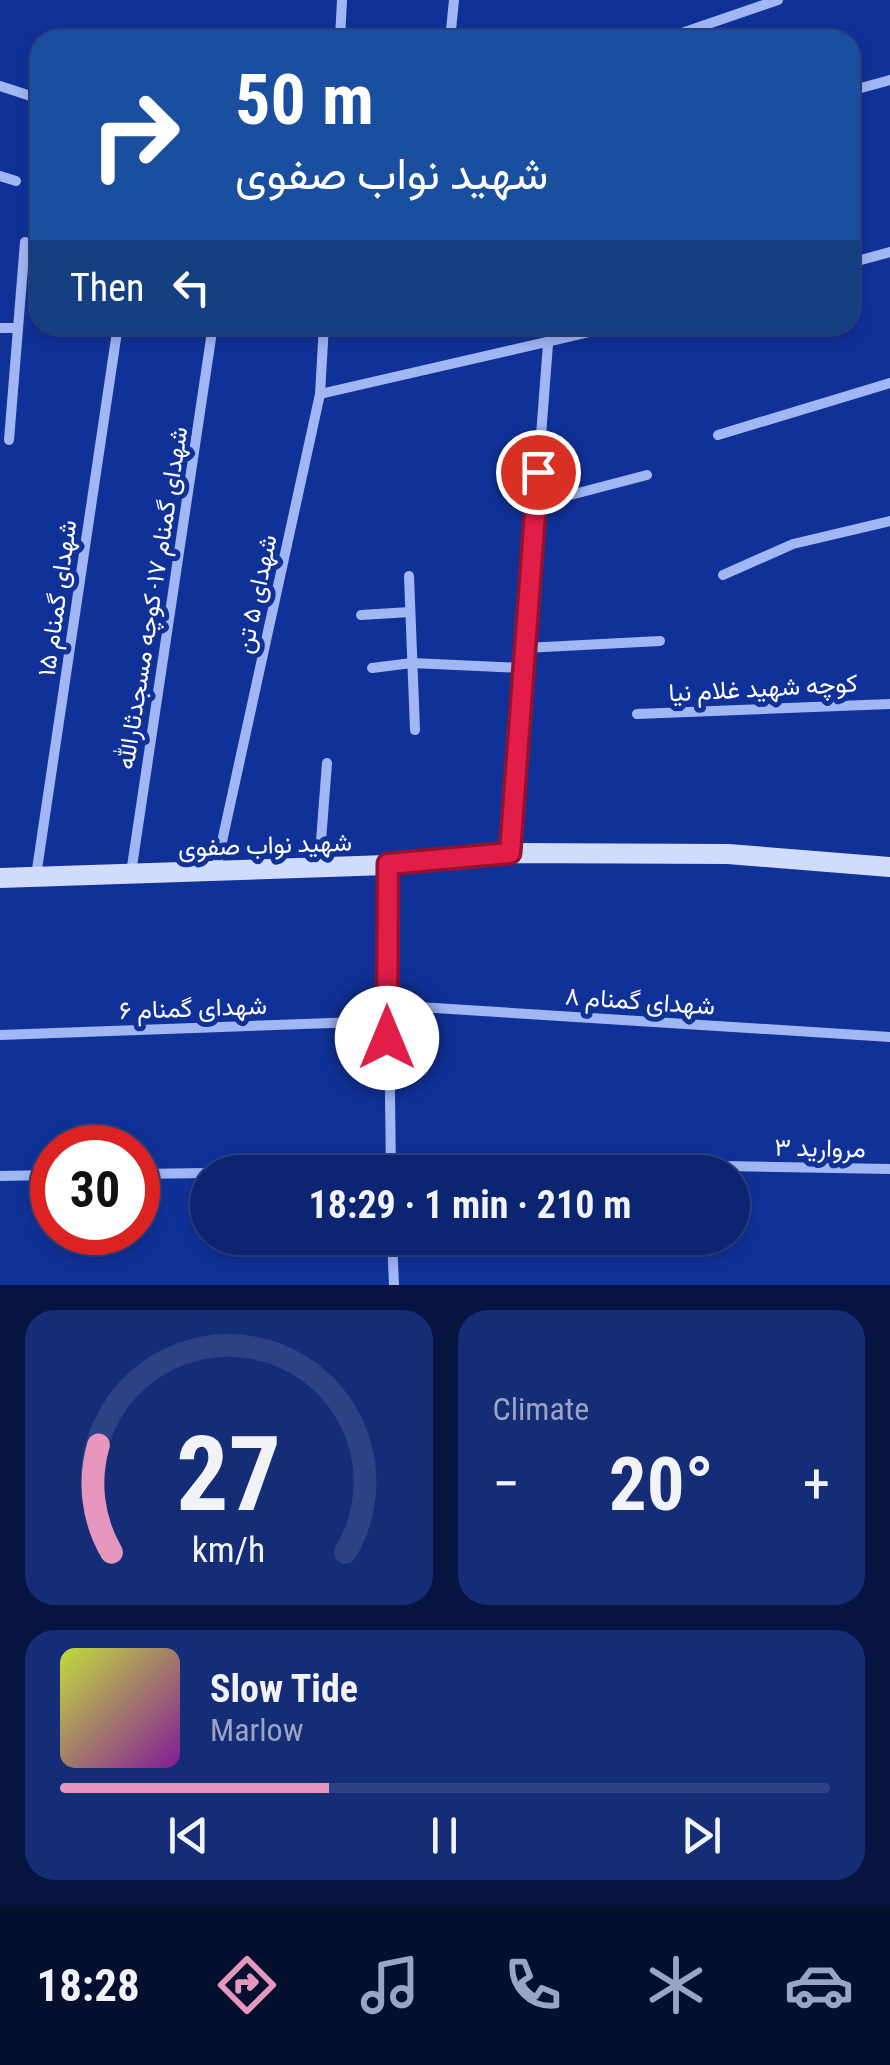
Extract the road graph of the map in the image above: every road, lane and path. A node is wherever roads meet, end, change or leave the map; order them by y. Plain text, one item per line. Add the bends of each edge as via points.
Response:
1 (342, 0) edge
2 (454, 0) edge
3 (778, 0) edge
4 (340, 30) edge
5 (451, 30) edge
6 (688, 30) edge
7 (890, 80) edge
8 (0, 86) edge
9 (860, 88) edge
10 (30, 96) edge
11 (0, 176) edge
12 (16, 181) dead end
13 (25, 242) dead end
14 (890, 252) edge
15 (860, 260) edge
16 (0, 328) edge
17 (18, 328) junction
18 (117, 335) edge
19 (212, 335) edge
20 (323, 335) edge
21 (582, 335) edge
22 (548, 344) junction
23 (890, 384) edge
24 (320, 394) junction
25 (6, 413) edge
26 (718, 435) dead end
27 (9, 440) dead end
28 (647, 475) dead end
29 (536, 504) junction
30 (890, 521) edge
31 (724, 575) dead end
32 (409, 576) dead end
33 (410, 612) junction
34 (361, 615) dead end
35 (660, 640) dead end
36 (525, 648) junction
37 (412, 663) junction
38 (372, 668) dead end
39 (523, 668) junction
40 (890, 704) edge
41 (638, 714) dead end
42 (415, 730) dead end
43 (327, 763) dead end
44 (510, 853) junction
45 (388, 864) junction
46 (890, 866) edge
47 (320, 867) junction
48 (216, 870) junction
49 (131, 876) junction
50 (36, 877) junction
51 (0, 878) edge
52 (387, 1005) junction
53 (387, 1021) junction
54 (0, 1034) edge
55 (890, 1036) edge
56 (390, 1155) edge
57 (750, 1169) edge
58 (890, 1169) edge
59 (190, 1173) edge
60 (160, 1174) edge
61 (30, 1175) edge
62 (0, 1176) edge
63 (393, 1255) edge
64 (394, 1285) edge

1 - 4 street
2 - 5 street
3 - 6 street
7 - 9 street
8 - 10 street
11 - 12 street
13 - 17 street
14 - 15 street
16 - 17 street
17 - 25 street
18 - 50 street, شهدای گمنام ۱۵
19 - 49 street, شهدای گمنام ۱۷- كوچه مسجدثارالله
20 - 24 street, شهدای ۵ تن
21 - 22 street
22 - 24 street
22 - 29 street
23 - 26 street
24 - 48 street, شهدای ۵ تن
25 - 27 street
28 - 29 street
29 - 36 street
30 - 31 street via 793,544
32 - 33 street
33 - 34 street
33 - 37 street
35 - 36 street
36 - 39 street
37 - 38 street
37 - 39 street
37 - 42 street
39 - 44 street
40 - 41 street, کوچه شهید غلام نیا
43 - 47 street
44 - 45 street, شهید نواب صفوی
44 - 46 street, شهید نواب صفوی via 728,854
45 - 47 street, شهید نواب صفوی
45 - 52 street
47 - 48 street, شهید نواب صفوی
48 - 49 street, شهید نواب صفوی
49 - 50 street, شهید نواب صفوی
50 - 51 street, شهید نواب صفوی
52 - 53 street
52 - 55 street, شهدای گمنام ۸
53 - 54 street, شهدای گمنام ۶
53 - 56 street
57 - 58 street, مروارید ۳
59 - 60 street
61 - 62 street
63 - 64 street

